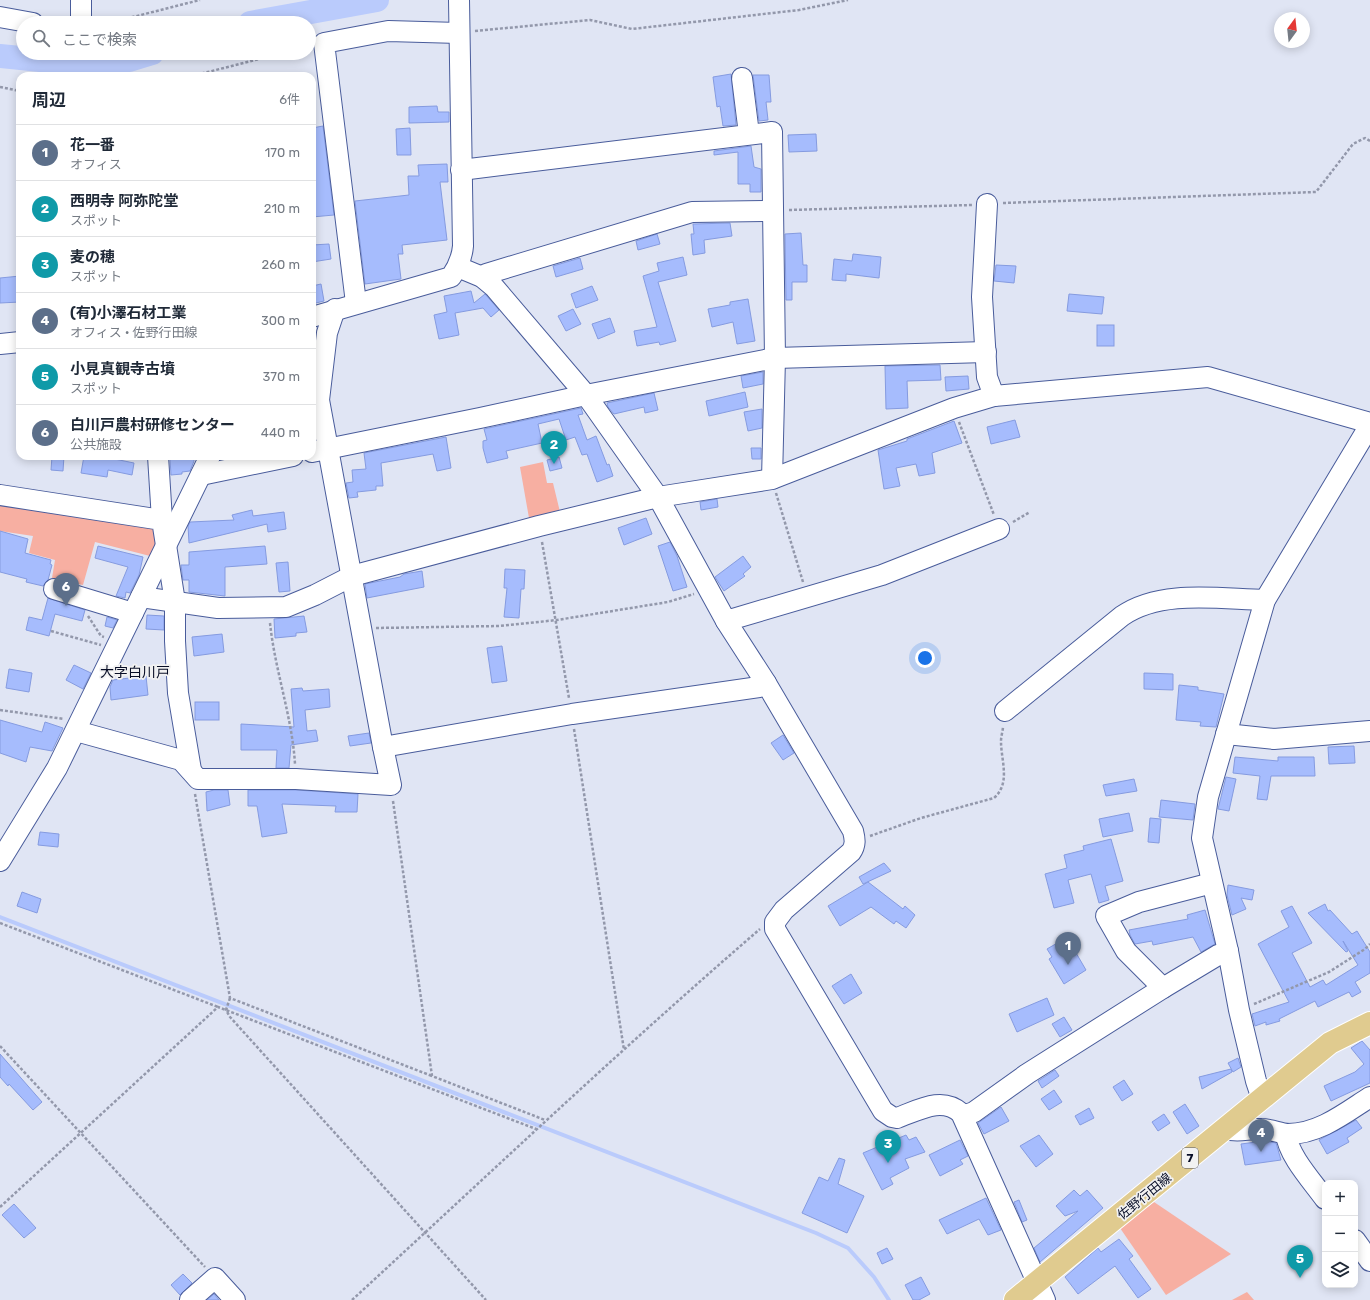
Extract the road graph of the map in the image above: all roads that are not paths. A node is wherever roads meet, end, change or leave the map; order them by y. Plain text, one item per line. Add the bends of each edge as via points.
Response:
1 (81, 0) edge
2 (459, 0) edge
3 (86, 16) edge
4 (0, 18) edge
5 (16, 20) edge
6 (459, 33) junction
7 (742, 78) dead end
8 (748, 134) junction
9 (461, 170) junction
10 (987, 204) road end
11 (773, 211) junction
12 (458, 267) junction
13 (482, 277) junction
14 (356, 303) junction
15 (335, 309) junction
16 (316, 316) edge
17 (16, 342) edge
18 (0, 344) edge
19 (986, 352) junction
20 (776, 358) junction
21 (586, 395) junction
22 (994, 396) junction
23 (1370, 424) edge
24 (320, 450) edge
25 (158, 460) edge
26 (208, 460) edge
27 (274, 460) edge
28 (201, 475) junction
29 (772, 479) junction
30 (0, 495) edge
31 (658, 497) junction
32 (162, 520) junction
33 (999, 529) road end
34 (167, 545) junction
35 (352, 576) junction
36 (54, 589) dead end
37 (1265, 600) junction
38 (175, 602) junction
39 (137, 605) junction
40 (726, 620) junction
41 (766, 683) junction
42 (1005, 712) road end
43 (78, 726) junction
44 (1370, 731) edge
45 (1226, 734) junction
46 (383, 747) junction
47 (191, 770) junction
48 (0, 861) edge
49 (1212, 883) junction
50 (1228, 951) junction
51 (1163, 988) junction
52 (1370, 1022) edge
53 (1370, 1097) edge
54 (1259, 1101) junction
55 (963, 1116) junction
56 (1260, 1128) junction
57 (1224, 1130) junction
58 (1286, 1134) junction
59 (1322, 1195) edge
60 (1358, 1244) edge
61 (1370, 1261) edge
62 (1042, 1291) edge
63 (190, 1300) edge
64 (235, 1300) edge
65 (1015, 1300) edge

1 - 3 street
2 - 6 street
4 - 5 street
6 - 9 street
6 - 14 street via 388,31 324,43
7 - 8 street
8 - 9 street
8 - 11 street via 772,132
9 - 12 street via 463,246
10 - 19 street via 982,297
11 - 13 street via 692,212
11 - 20 street
12 - 13 street
12 - 14 street via 451,277
13 - 21 street via 494,287
14 - 15 street
15 - 16 street
15 - 24 street via 327,333 319,400
17 - 18 street
19 - 20 street
19 - 22 street via 987,377
20 - 21 street
20 - 29 street
21 - 24 street
21 - 31 street
22 - 23 street via 1208,377
22 - 29 street via 954,408
23 - 37 street
24 - 35 street
25 - 32 street
26 - 28 street
27 - 28 street
28 - 34 street
29 - 31 street
30 - 32 street
31 - 35 street
31 - 40 street
32 - 34 street
33 - 40 street via 882,575
34 - 38 street
34 - 39 street
35 - 38 street via 315,596 286,606 218,608
35 - 46 street
36 - 39 street
37 - 42 street via 1171,598 1140,605 1122,616
37 - 45 street
38 - 39 street
38 - 47 street via 178,693
39 - 43 street
40 - 41 street
41 - 46 street via 758,687 572,714
41 - 55 street via 854,831 855,843 851,852 784,910 775,922 775,929 883,1112 898,1118 938,1104 952,1106
43 - 47 street via 181,760
43 - 48 street via 57,768
44 - 45 street via 1274,739
45 - 49 street via 1208,797 1202,838
46 - 47 street via 391,785 296,779 198,779
49 - 50 street
49 - 51 street via 1139,902 1106,916 1126,951
50 - 51 street
50 - 54 street via 1239,1010 1259,1090
51 - 55 street via 1027,1074 974,1112
52 - 54 main road, 佐野行田線 / 7 via 1330,1043
53 - 58 street via 1310,1132
54 - 56 street
54 - 57 main road, 佐野行田線 / 7
55 - 62 street
56 - 57 street via 1237,1132
56 - 58 street
57 - 62 main road, 佐野行田線 / 7
58 - 59 street via 1293,1155
60 - 61 street
62 - 65 main road, 佐野行田線 / 7
63 - 64 street via 215,1278

